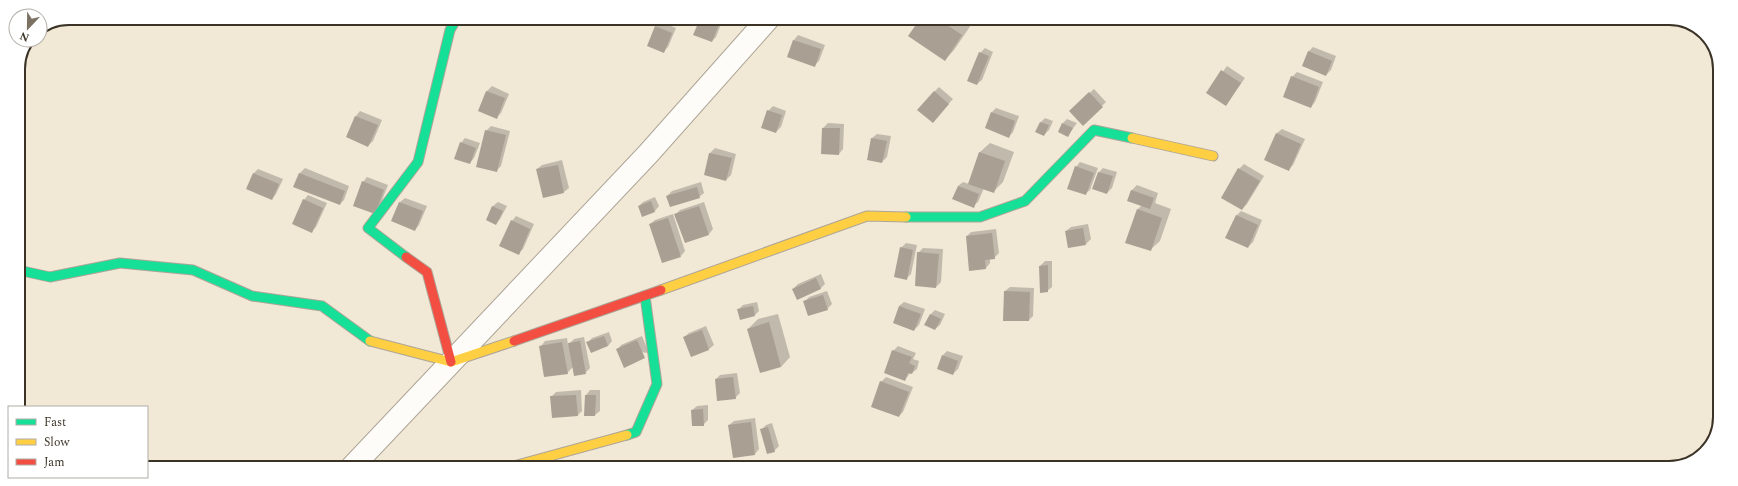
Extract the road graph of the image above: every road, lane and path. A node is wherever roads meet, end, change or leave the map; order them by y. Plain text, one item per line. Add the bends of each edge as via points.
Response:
1 (453, 25) edge
2 (763, 25) edge
3 (1213, 156) dead end
4 (25, 272) edge
5 (645, 296) junction
6 (451, 362) junction
7 (358, 461) edge
8 (532, 461) edge

1 - 6 street via 418,162 368,228 427,272
2 - 6 street via 648,154
3 - 5 street via 1094,130 1025,201 980,216 867,216
4 - 6 street via 50,277 120,263 193,270 252,296 322,306 371,342
5 - 6 street
5 - 8 street via 657,384 636,432
6 - 7 street

